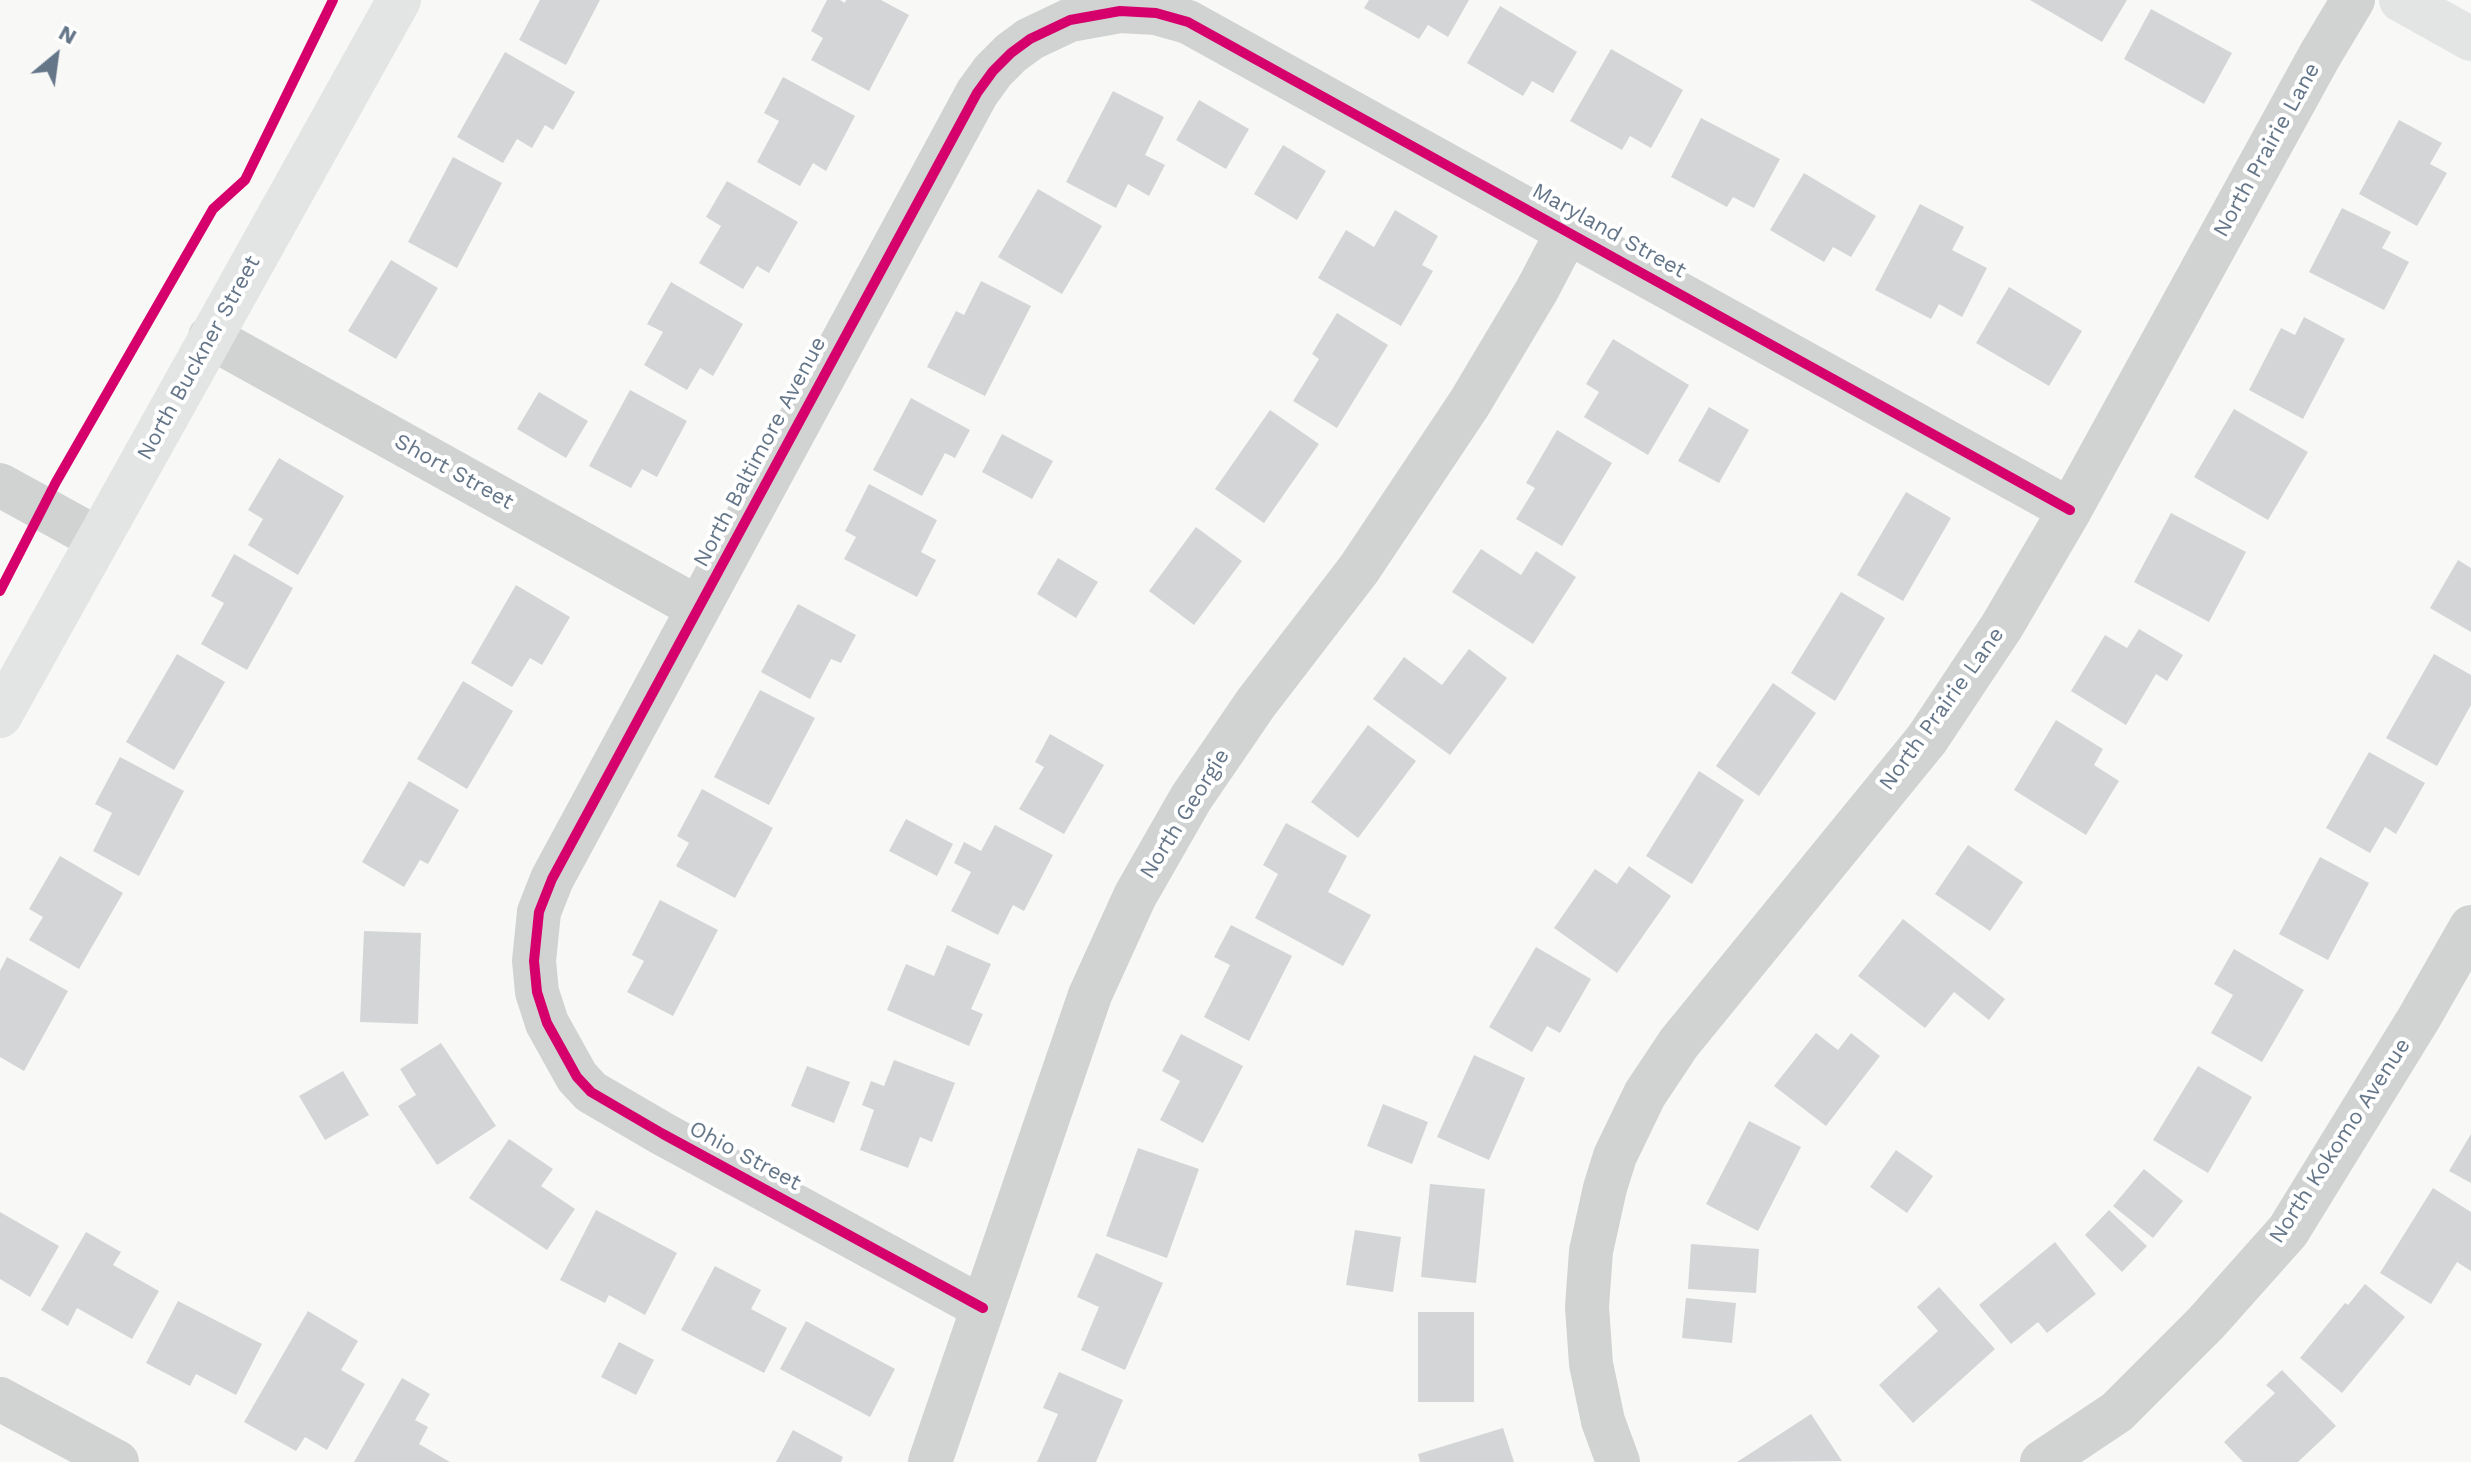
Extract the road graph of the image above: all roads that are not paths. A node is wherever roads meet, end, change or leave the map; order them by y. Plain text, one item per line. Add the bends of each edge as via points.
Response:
1 (399, 0) edge
2 (2353, 0) edge
3 (2401, 0) edge
4 (1120, 11) joint
5 (2471, 39) edge
6 (1568, 231) junction
7 (210, 337) junction
8 (0, 485) edge
9 (2070, 510) junction
10 (98, 539) junction
11 (698, 608) junction
12 (0, 716) edge
13 (2471, 927) edge
14 (537, 992) joint
15 (983, 1308) junction
16 (0, 1399) edge
17 (117, 1462) edge
18 (930, 1462) edge
19 (1618, 1462) edge
20 (2042, 1462) edge

1 - 7 main road, North Buckner Street
2 - 9 street, North Prairie Lane
3 - 5 main road
4 - 6 street, Maryland Street via 1188,22
4 - 11 street, North Baltimore Avenue via 1070,20 1030,39 977,93
6 - 9 street, Maryland Street
6 - 15 street, North Georgie via 1469,404 1359,569 1191,798 1140,888 1090,995
7 - 10 main road, North Buckner Street
7 - 11 street, Short Street
8 - 10 street
9 - 19 street, North Prairie Lane via 1927,739 1679,1043 1625,1135 1605,1188 1591,1251 1587,1307 1591,1364
10 - 12 main road, North Buckner Street
11 - 14 street, North Baltimore Avenue via 552,879 539,912
13 - 20 street, North Kokomo Avenue via 2288,1231 2117,1412
14 - 15 street, Ohio Street via 557,1044 591,1092
15 - 18 street, North Georgie
16 - 17 street

